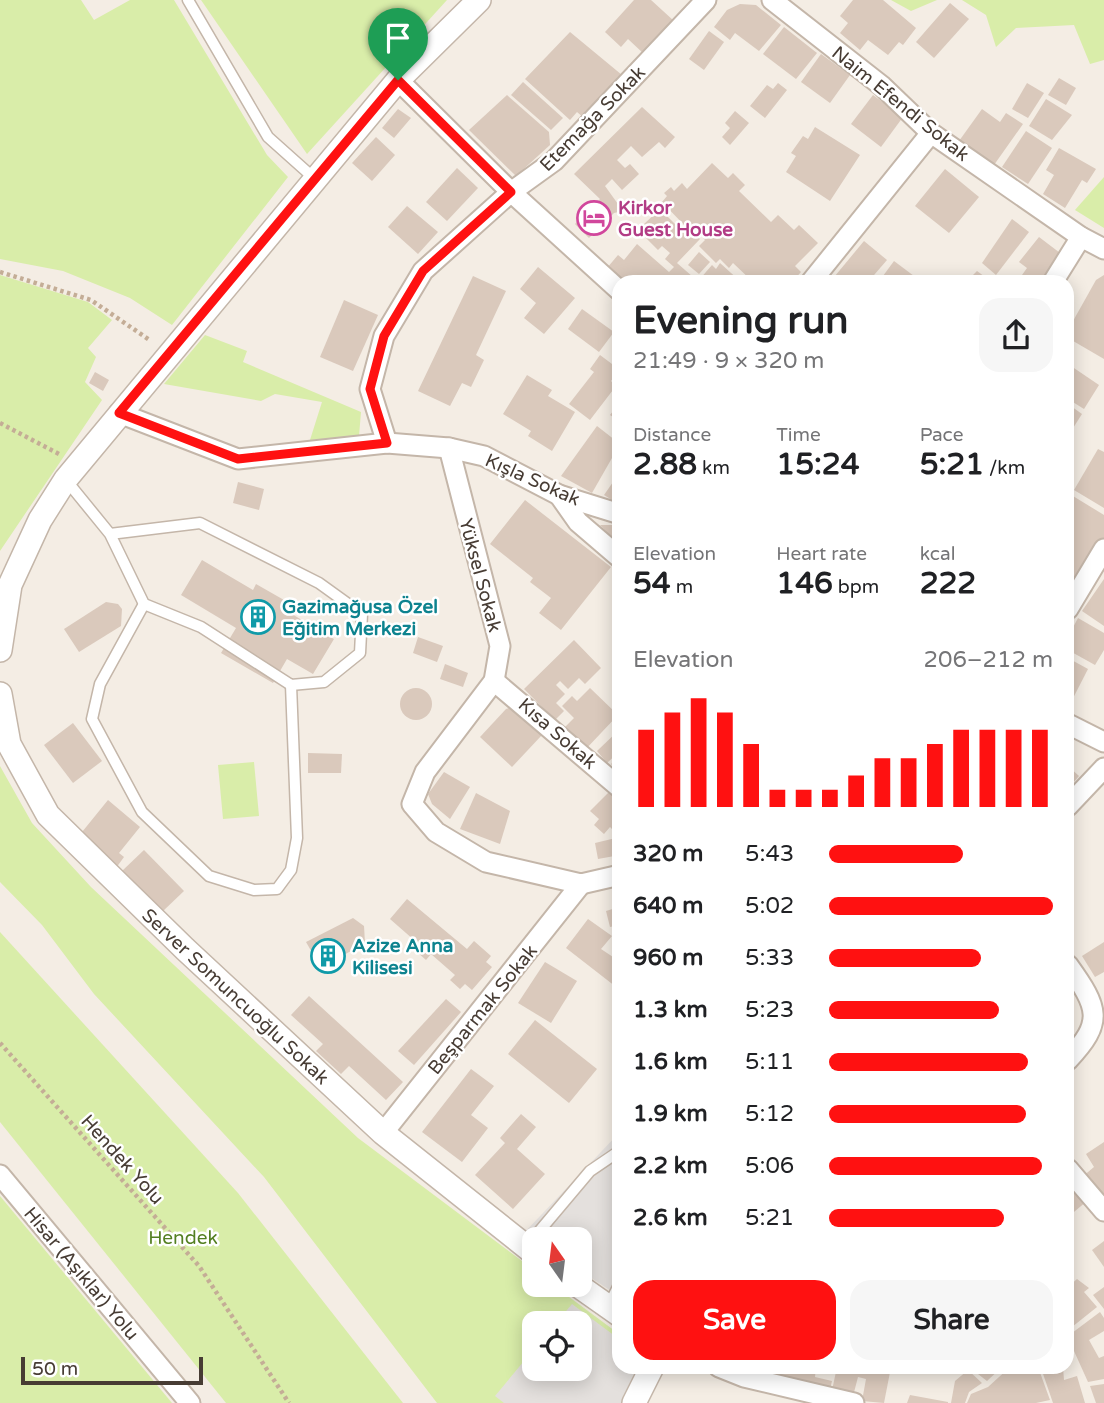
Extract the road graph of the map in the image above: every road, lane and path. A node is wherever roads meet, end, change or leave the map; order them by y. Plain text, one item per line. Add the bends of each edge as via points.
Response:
1 (187, 0) edge
2 (479, 0) edge
3 (706, 0) edge
4 (772, 0) edge
5 (398, 80) junction
6 (932, 133) junction
7 (315, 179) junction
8 (511, 192) junction
9 (1081, 237) junction
10 (1104, 248) edge
11 (0, 272) edge
12 (817, 275) edge
13 (1057, 275) edge
14 (612, 284) edge
15 (169, 354) junction
16 (119, 413) junction
17 (0, 423) edge
18 (387, 443) junction
19 (449, 448) junction
20 (72, 472) junction
21 (559, 495) junction
22 (612, 512) edge
23 (110, 534) junction
24 (1104, 549) edge
25 (612, 551) edge
26 (1074, 599) edge
27 (144, 604) junction
28 (0, 650) edge
29 (495, 681) junction
30 (291, 685) junction
31 (0, 694) edge
32 (1074, 727) edge
33 (1104, 742) edge
34 (1104, 768) edge
35 (612, 781) edge
36 (1074, 800) edge
37 (612, 877) edge
38 (581, 884) junction
39 (1074, 973) edge
40 (0, 1043) edge
41 (1074, 1055) edge
42 (383, 1133) junction
43 (612, 1156) edge
44 (0, 1175) edge
45 (1074, 1176) edge
46 (1104, 1211) edge
47 (547, 1227) edge
48 (522, 1244) edge
49 (592, 1295) edge
50 (612, 1310) edge
51 (648, 1374) edge
52 (736, 1374) edge
53 (190, 1403) edge
54 (289, 1403) edge
55 (634, 1403) edge
56 (854, 1403) edge

1 - 7 lane via 268,137
2 - 5 street
3 - 8 street, Etemağa Sokak via 554,161
4 - 6 street, Naim Efendi Sokak via 882,86
5 - 7 street
5 - 8 street
6 - 9 street, Naim Efendi Sokak
6 - 12 street
7 - 15 street
8 - 14 street
8 - 18 street, Etemağa Sokak via 423,271 384,336 370,389
9 - 10 street, Naim Efendi Sokak
9 - 13 street
11 - 15 path via 91,300
15 - 16 street
16 - 18 street, Kışla Sokak via 238,459
16 - 20 street
17 - 20 path
18 - 19 street, Kışla Sokak
19 - 21 street, Kışla Sokak via 484,456
19 - 29 street, Yüksel Sokak via 500,646
20 - 23 lane
20 - 28 street via 40,520 10,584
21 - 22 street, Kışla Sokak
21 - 25 street via 578,522
23 - 27 lane
23 - 30 lane via 200,523 319,583 362,614 360,653 324,682
24 - 26 street
27 - 30 lane via 201,627
27 - 30 lane via 100,684 92,719 142,812 209,876 254,890 278,889 290,870 297,838
29 - 35 street, Kısa Sokak
29 - 38 street, Yüksel Sokak via 425,772 412,804 436,832 486,862
31 - 42 street, Server Somuncuoğlu Sokak via 9,744 48,816
32 - 33 street
34 - 36 street
37 - 38 street
38 - 42 street, Beşparmak Sokak
39 - 41 street via 1094,1001 1099,1022 1092,1040
40 - 54 path, Hendek Yolu via 199,1266
42 - 48 street, Server Somuncuoğlu Sokak
43 - 47 lane via 590,1171
44 - 53 street, Hisar (Aşıklar) Yolu
45 - 46 street
49 - 50 street
51 - 55 street
52 - 56 street

